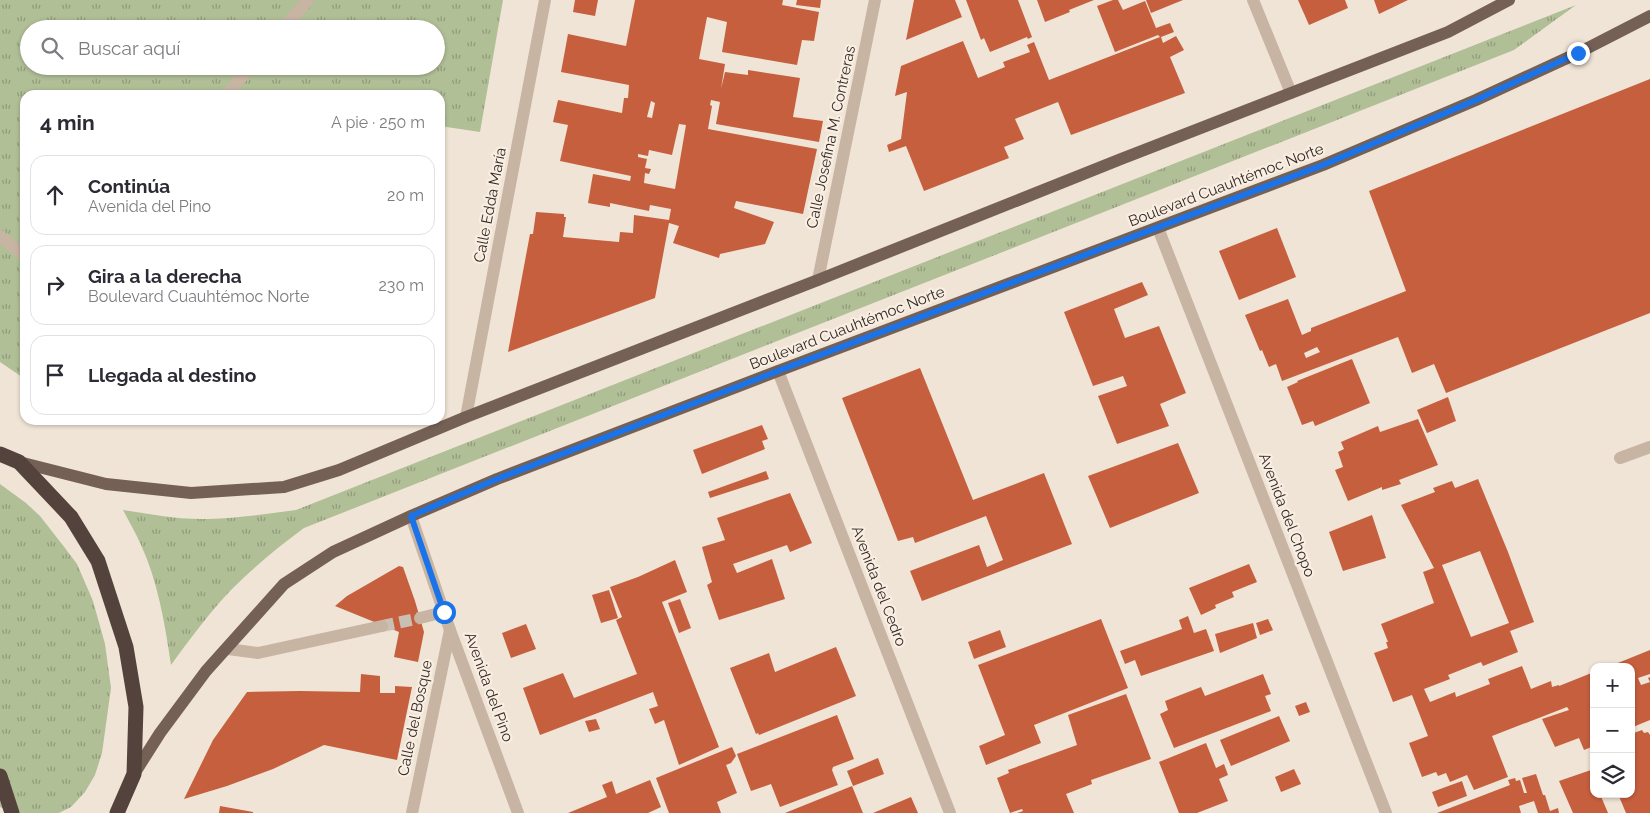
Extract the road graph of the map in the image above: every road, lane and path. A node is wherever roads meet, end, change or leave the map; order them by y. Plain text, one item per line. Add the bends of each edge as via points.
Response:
1 (308, 0) edge
2 (546, 0) edge
3 (875, 0) edge
4 (1253, 0) edge
5 (1509, 0) edge
6 (1650, 16) edge
7 (291, 20) edge
8 (243, 75) edge
9 (231, 90) edge
10 (1291, 94) junction
11 (1158, 228) junction
12 (0, 236) edge
13 (20, 252) edge
14 (818, 280) junction
15 (778, 371) junction
16 (466, 417) junction
17 (1650, 447) edge
18 (0, 454) edge
19 (1620, 458) dead end
20 (19, 462) junction
21 (411, 516) junction
22 (444, 612) junction
23 (420, 618) tunnel mouth
24 (382, 626) tunnel mouth
25 (450, 630) junction
26 (228, 649) junction
27 (134, 774) junction
28 (0, 776) edge
29 (12, 813) edge
30 (117, 813) edge
31 (412, 813) edge
32 (518, 813) edge
33 (950, 813) edge
34 (1386, 813) edge

1 - 7 street
2 - 16 street, Calle Edda María
3 - 14 street, Calle Josefina M. Contreras
4 - 10 street
5 - 10 main road via 1448,32
6 - 11 main road, Boulevard Cuauhtémoc Norte via 1467,104 1323,165
8 - 9 street
10 - 14 main road
11 - 15 main road, Boulevard Cuauhtémoc Norte
11 - 34 street, Avenida del Chopo
12 - 13 street
14 - 16 main road
15 - 21 main road, Boulevard Cuauhtémoc Norte via 497,479
15 - 33 street, Avenida del Cedro
16 - 20 main road via 339,470 284,487 182,492 106,484
17 - 19 street
18 - 20 highway
20 - 27 highway via 70,517 98,561 126,647 136,707
21 - 22 street, Avenida del Pino
21 - 26 main road, Boulevard Cuauhtémoc Norte via 332,552 284,584
22 - 23 street
22 - 25 street, Avenida del Pino
24 - 26 street via 258,653
25 - 31 street, Calle del Bosque
25 - 32 street, Avenida del Pino
26 - 27 main road, Boulevard Cuauhtémoc Norte via 206,671 165,725
27 - 30 highway
28 - 29 highway

